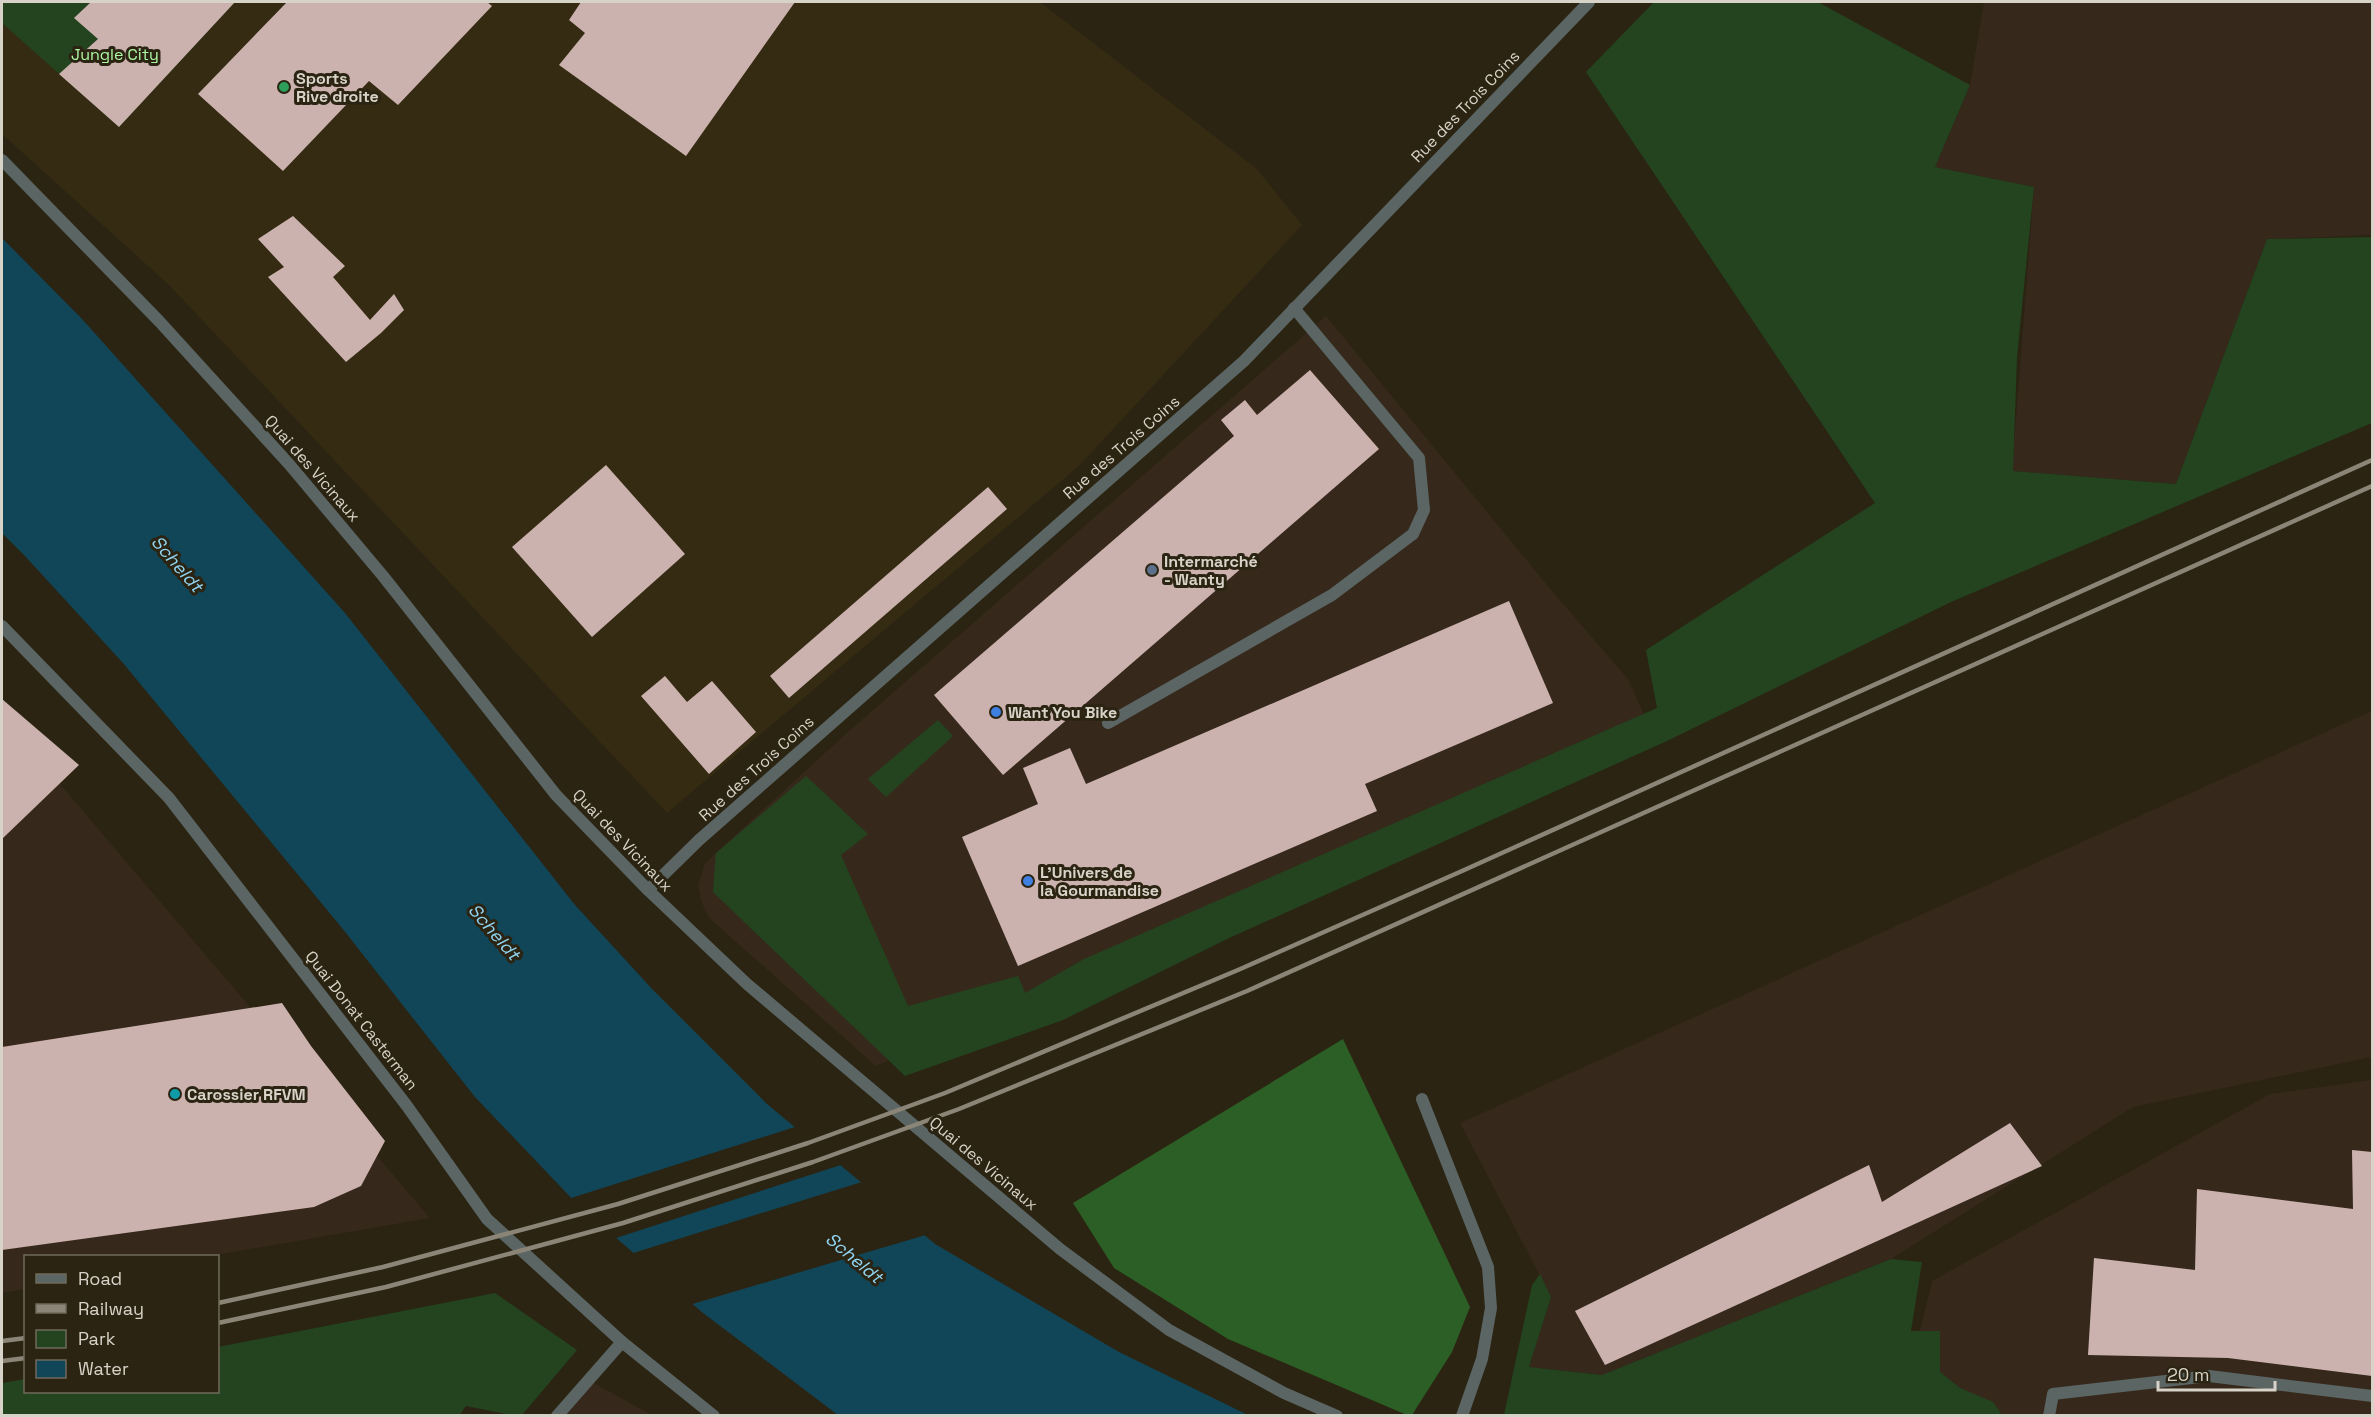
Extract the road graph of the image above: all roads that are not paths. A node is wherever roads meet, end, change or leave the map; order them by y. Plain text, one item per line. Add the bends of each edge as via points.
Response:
1 (1589, 2) edge
2 (2, 160) edge
3 (1294, 308) junction
4 (2, 626) edge
5 (1108, 723) dead end
6 (648, 890) junction
7 (1422, 1099) dead end
8 (622, 1342) junction
9 (2373, 1396) edge
10 (557, 1416) edge
11 (714, 1416) edge
12 (1337, 1416) edge
13 (1462, 1416) edge
14 (2049, 1416) edge

1 - 3 street, Rue des Trois Coins
2 - 6 street, Quai des Vicinaux via 151,313 289,464 556,795
3 - 5 street via 1419,458 1424,510 1413,534 1332,596
3 - 6 street, Rue des Trois Coins via 1244,361
4 - 8 street, Quai Donat Casterman via 169,798 407,1106 487,1218
6 - 12 street, Quai des Vicinaux via 747,984 1060,1249 1169,1330 1284,1393
7 - 13 street via 1488,1267 1491,1308 1482,1359
8 - 10 street
8 - 11 street, Quai Donat Casterman
9 - 14 street via 2210,1376 2053,1394

